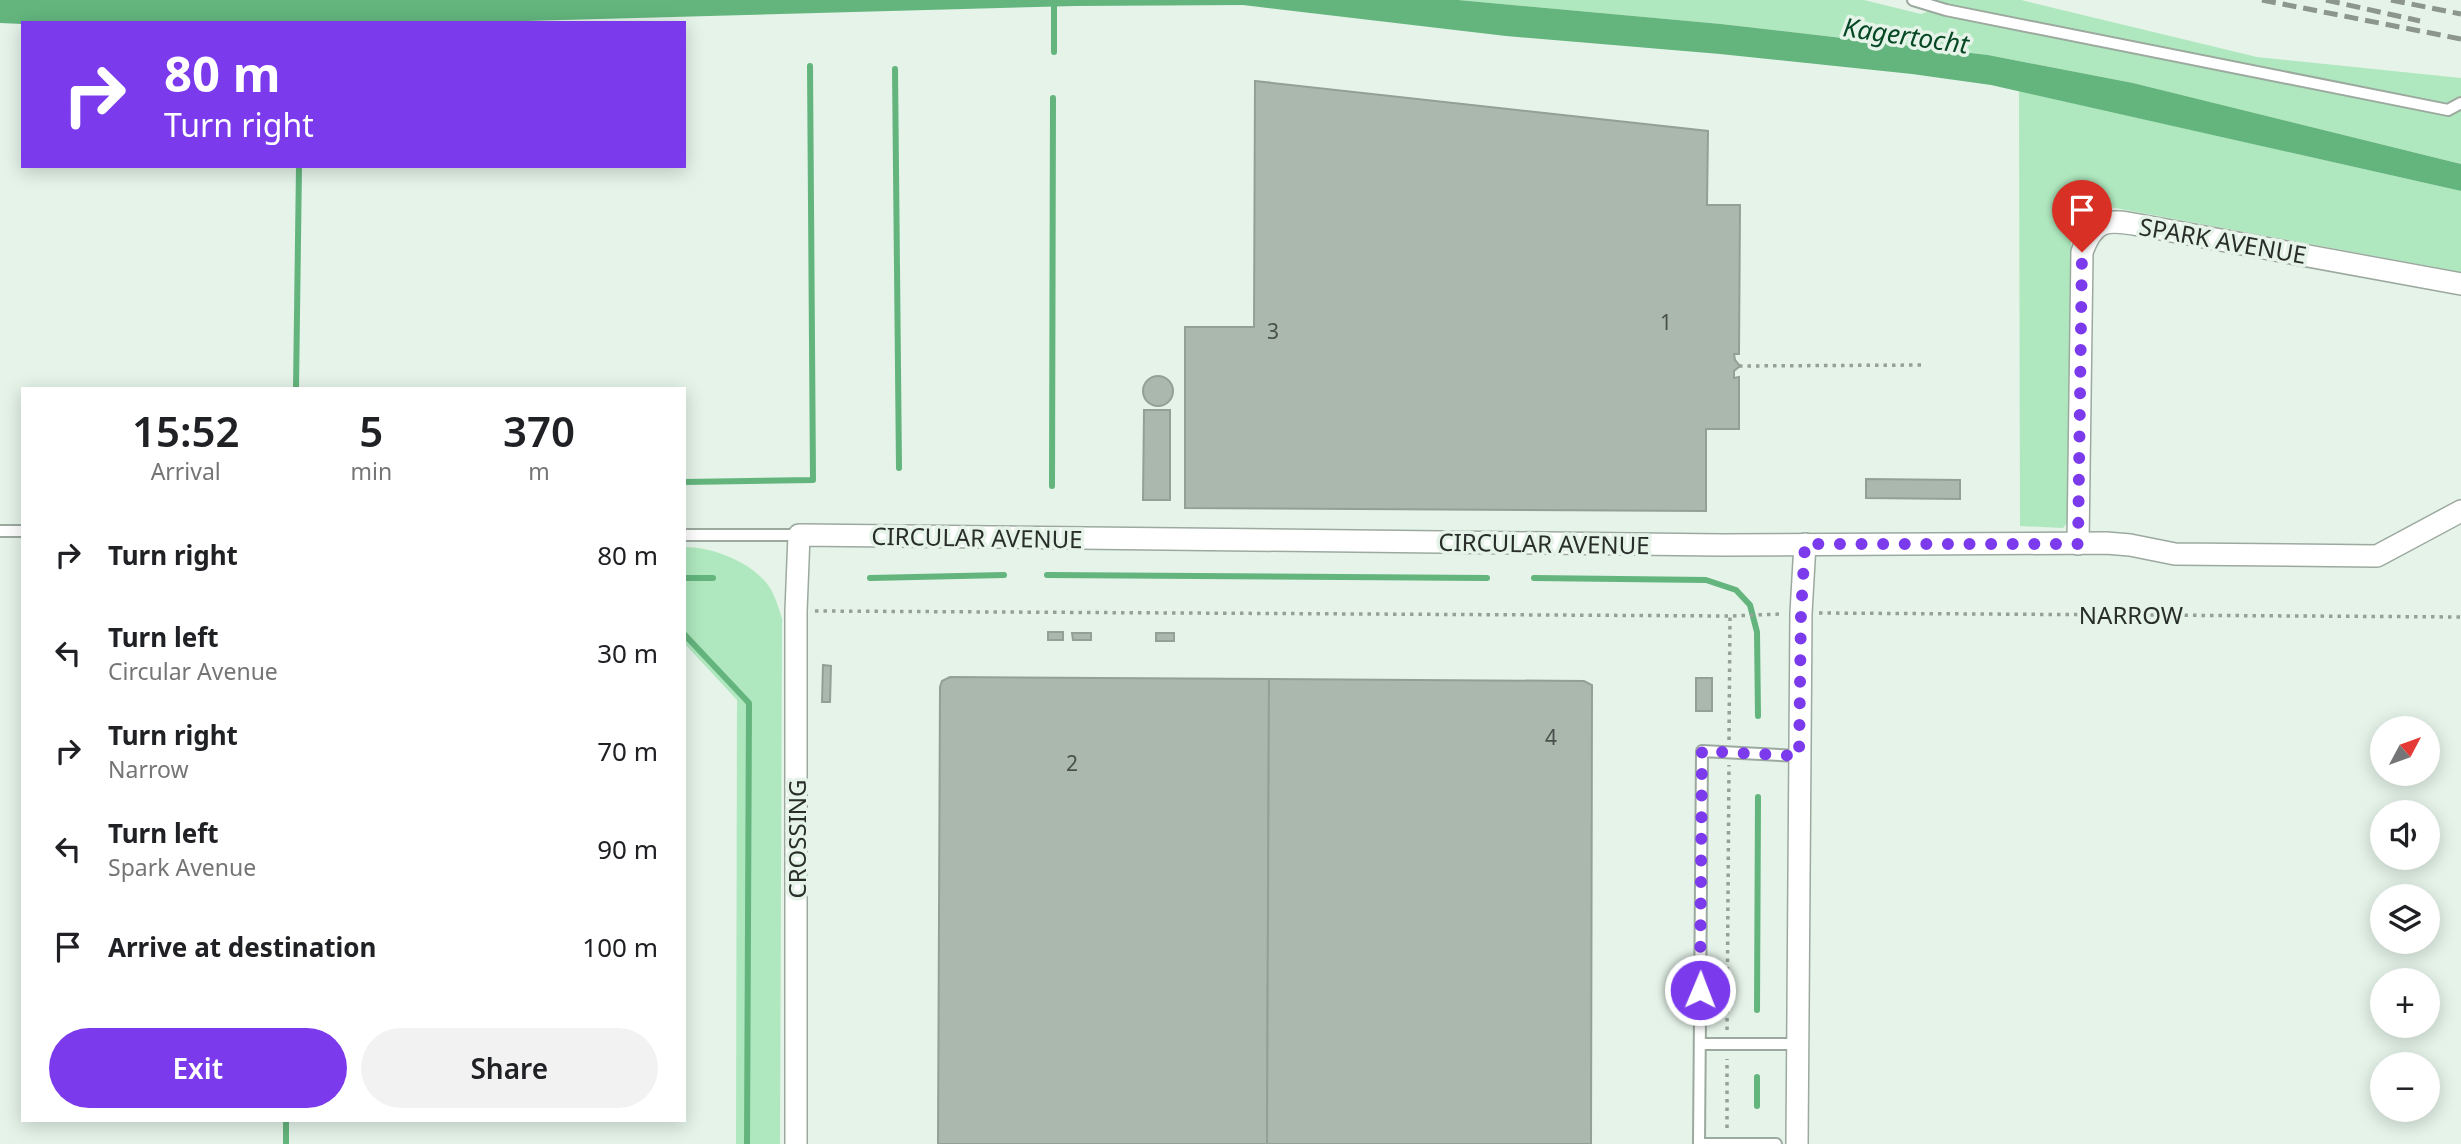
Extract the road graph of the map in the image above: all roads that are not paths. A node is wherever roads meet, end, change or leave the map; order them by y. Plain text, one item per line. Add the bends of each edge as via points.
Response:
1 (1913, 0) edge
2 (2461, 103) edge
3 (2461, 284) edge
4 (2461, 512) edge
5 (0, 531) edge
6 (21, 531) edge
7 (686, 535) edge
8 (799, 535) junction
9 (1805, 544) junction
10 (2078, 544) junction
11 (1799, 756) junction
12 (1700, 1044) junction
13 (1798, 1045) junction
14 (796, 1144) edge
15 (1699, 1144) edge
16 (1727, 1144) edge
17 (1776, 1144) edge
18 (1797, 1144) edge

1 - 2 lane via 2448,110
3 - 10 street, SPARK AVENUE via 2118,221 2102,223 2089,233 2082,252
4 - 10 street via 2377,556 2175,554 2130,545
5 - 6 lane
7 - 8 lane, CIRCULAR AVENUE
8 - 9 street, CIRCULAR AVENUE
8 - 14 street, CROSSING
9 - 10 street
9 - 11 street
11 - 12 lane via 1702,751
11 - 13 street
12 - 13 lane
12 - 15 lane
13 - 18 street
15 - 16 lane
16 - 17 lane

